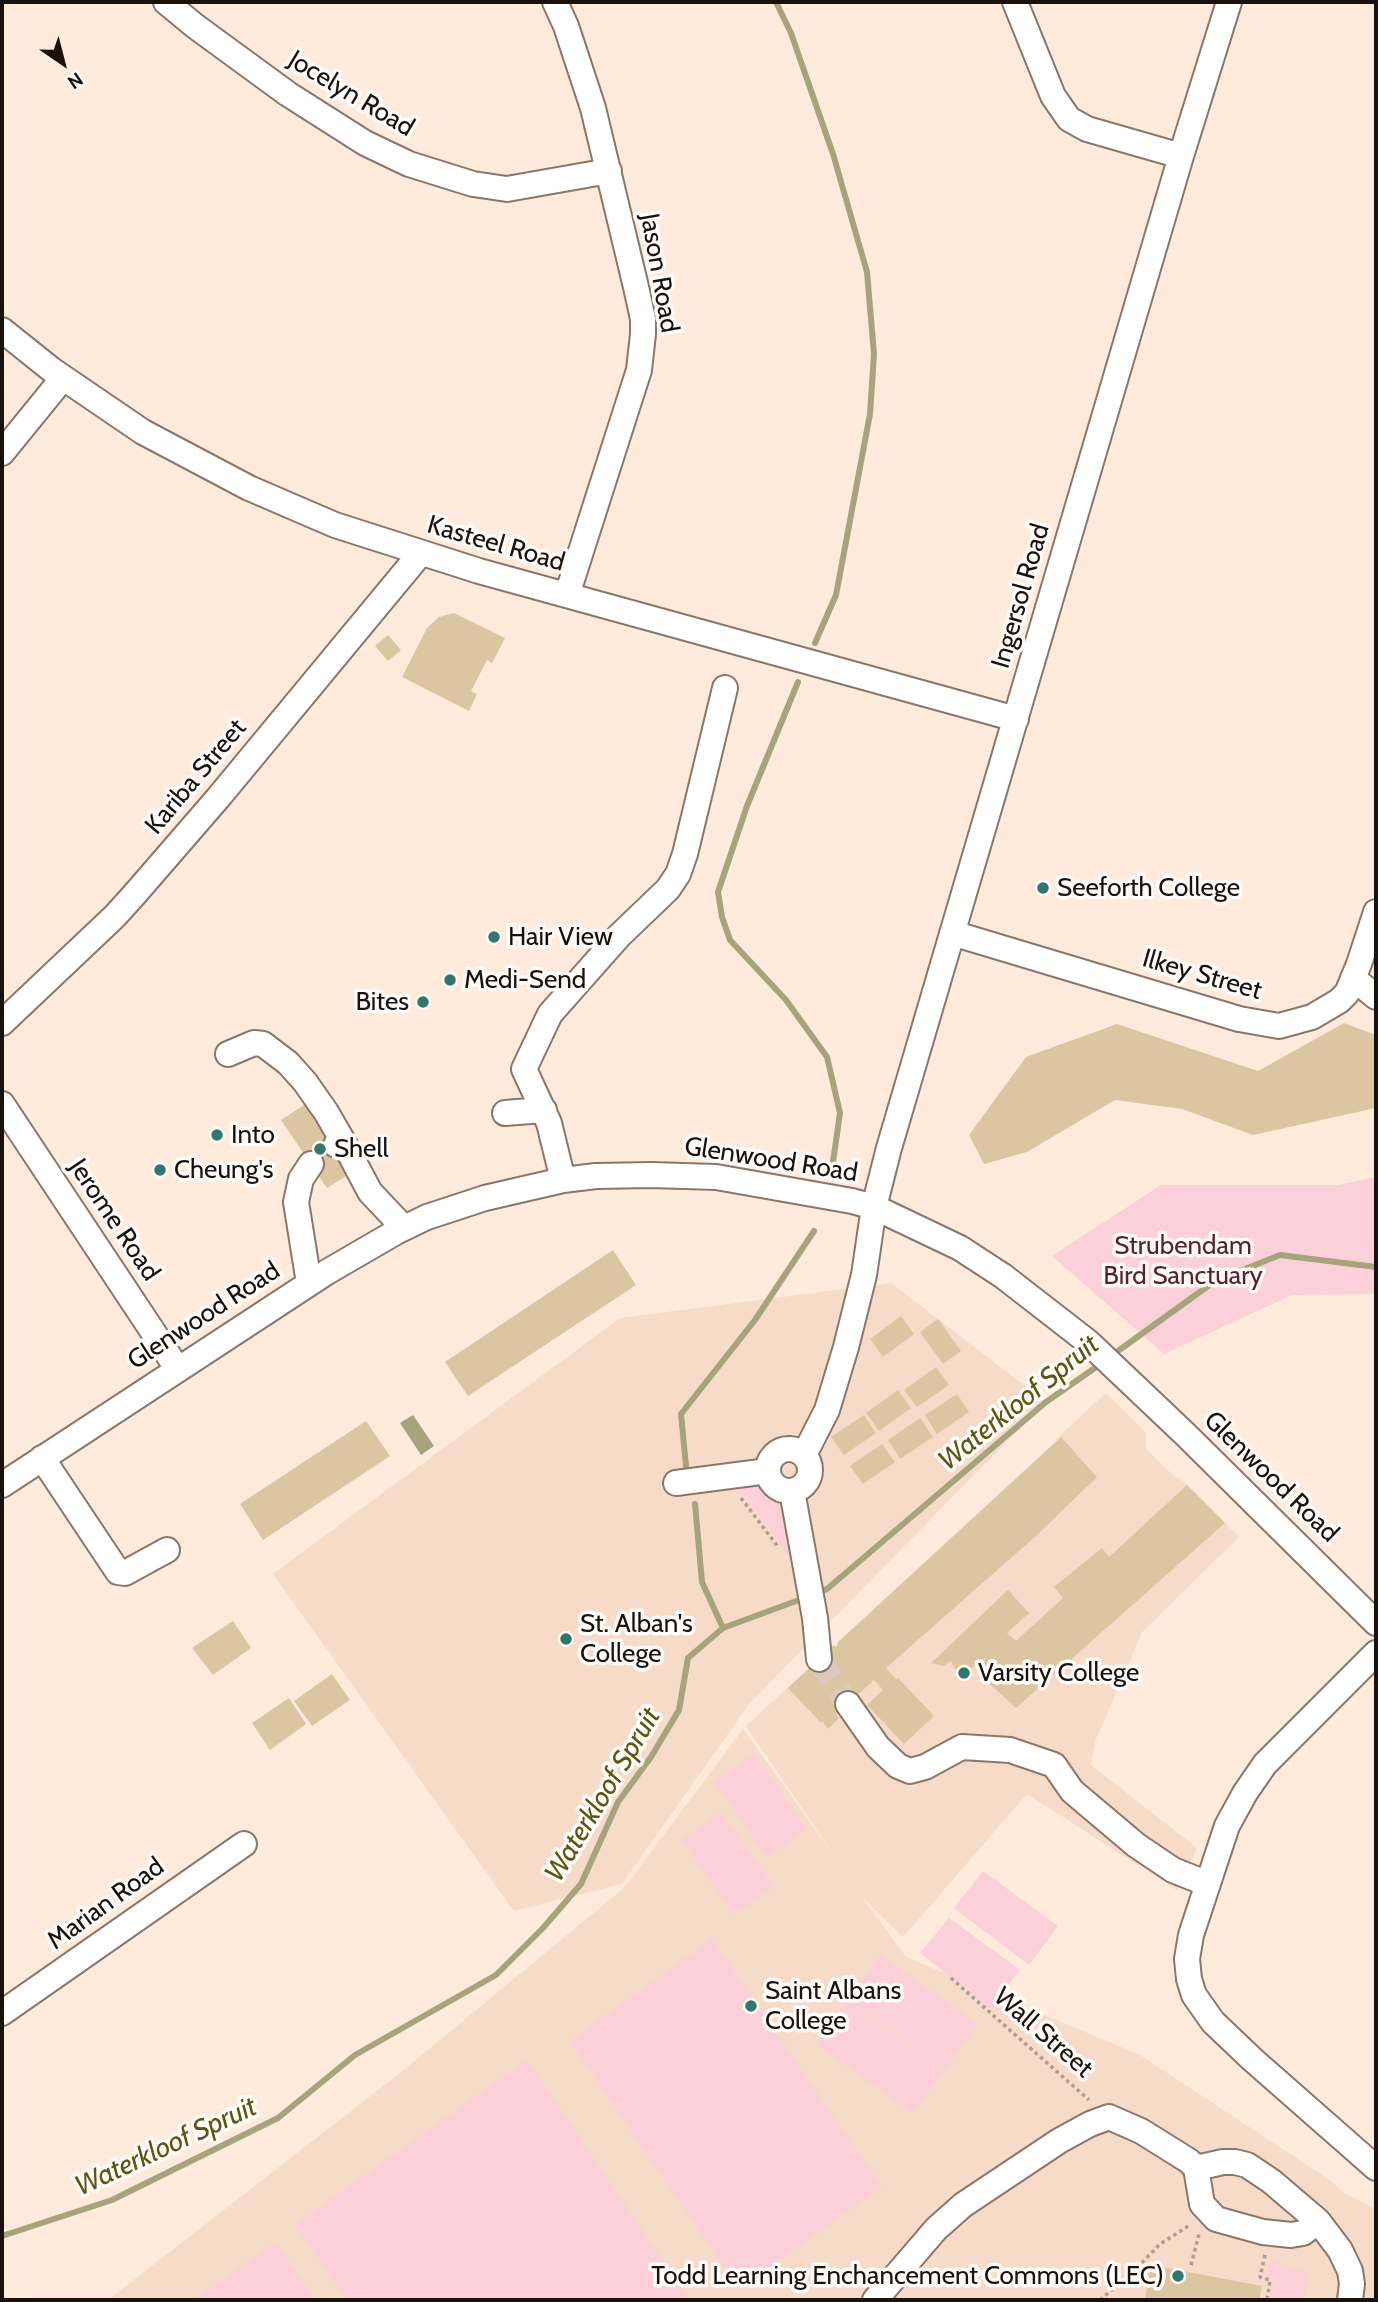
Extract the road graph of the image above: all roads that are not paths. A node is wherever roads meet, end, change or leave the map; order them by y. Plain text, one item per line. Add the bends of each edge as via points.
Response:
1 (166, 2) edge
2 (555, 2) edge
3 (1015, 2) edge
4 (1230, 2) edge
5 (1181, 156) junction
6 (609, 171) junction
7 (2, 330) edge
8 (63, 378) junction
9 (2, 453) edge
10 (420, 554) junction
11 (567, 595) junction
12 (725, 688) dead end
13 (1016, 719) junction
14 (1376, 912) edge
15 (952, 933) junction
16 (1353, 978) junction
17 (1376, 998) edge
18 (2, 1024) edge
19 (228, 1054) dead end
20 (2, 1104) edge
21 (544, 1110) junction
22 (505, 1113) dead end
23 (311, 1164) dead end
24 (563, 1180) junction
25 (874, 1207) junction
26 (404, 1228) junction
27 (309, 1283) junction
28 (177, 1368) junction
29 (804, 1455) junction
30 (42, 1458) junction
31 (768, 1471) junction
32 (676, 1483) dead end
33 (2, 1485) edge
34 (792, 1491) junction
35 (166, 1550) dead end
36 (1376, 1623) edge
37 (1376, 1653) edge
38 (820, 1659) tunnel mouth
39 (848, 1704) tunnel mouth
40 (244, 1844) dead end
41 (1208, 1884) junction
42 (2, 2013) edge
43 (1196, 2168) junction
44 (1376, 2168) edge
45 (1318, 2221) junction
46 (875, 2300) edge
47 (1350, 2300) edge

1 - 6 street, Jocelyn Road via 297,100 365,143 409,164 473,184 507,189
2 - 6 street, Jason Road via 582,72
3 - 5 street via 1053,96 1069,119 1087,129
4 - 5 street, Ingersol Road
5 - 13 street, Ingersol Road
6 - 11 street, Jason Road via 643,319 643,342 639,370
7 - 8 street, Kasteel Road
8 - 9 street
8 - 10 street, Kasteel Road via 143,432 249,488 335,525
10 - 11 street, Kasteel Road
10 - 18 street, Kariba Street via 142,886
11 - 13 street, Kasteel Road
12 - 21 street via 678,874 550,1014 524,1069
13 - 15 street, Ingersol Road
14 - 16 street, Ilkey Street
15 - 16 street, Ilkey Street via 1257,1024 1279,1026 1312,1017 1339,1001
15 - 25 street, Ingersol Road
16 - 17 street
19 - 26 street via 263,1044 288,1063 326,1112 370,1192
20 - 28 street, Jerome Road
21 - 22 street
21 - 24 street
23 - 27 street via 301,1179 296,1202
24 - 25 street, Glenwood Road via 701,1176
24 - 26 street, Glenwood Road via 485,1198
25 - 29 street, Ingersol Road via 864,1275 846,1347 827,1410
25 - 36 street, Glenwood Road via 960,1248 1088,1342
26 - 27 street, Glenwood Road
27 - 28 street, Glenwood Road
28 - 30 street, Glenwood Road
29 - 31 street via 793,1449 780,1451
29 - 34 street via 809,1476 801,1488
30 - 33 street, Glenwood Road
30 - 35 street via 118,1572 125,1573
31 - 32 street
31 - 34 street via 775,1486
34 - 38 street
37 - 41 street via 1258,1774 1227,1826
39 - 41 street via 878,1748 910,1771 962,1747 1010,1750 1054,1765 1080,1799 1136,1844 1173,1870
40 - 42 street, Marian Road
41 - 44 street via 1188,1951 1194,1995 1224,2034
43 - 45 street via 1223,2162 1247,2165
43 - 45 street via 1200,2199 1210,2214 1228,2224 1300,2235
43 - 46 street via 1141,2131 1109,2117 1075,2132 980,2192 936,2229
45 - 47 street via 1350,2272

